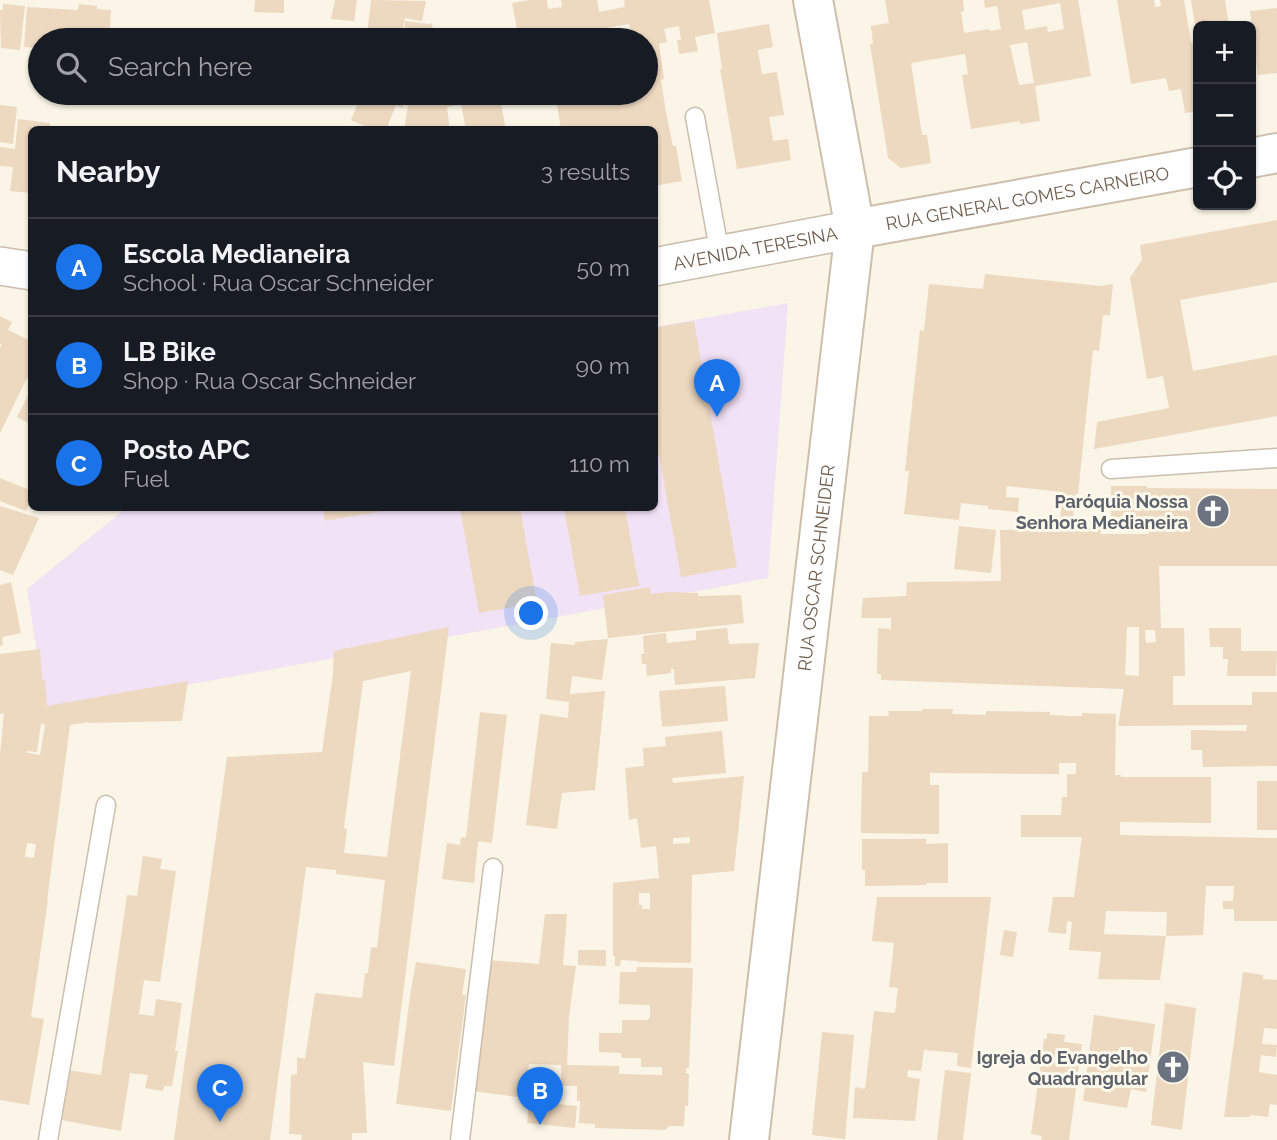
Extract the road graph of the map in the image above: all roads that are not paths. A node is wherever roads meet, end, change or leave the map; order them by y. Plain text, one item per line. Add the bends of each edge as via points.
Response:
1 (813, 0) edge
2 (695, 117) dead end
3 (1277, 153) edge
4 (1256, 157) edge
5 (1193, 168) edge
6 (855, 229) junction
7 (720, 255) junction
8 (0, 266) edge
9 (658, 266) edge
10 (28, 270) edge
11 (1277, 458) edge
12 (1111, 469) dead end
13 (106, 805) dead end
14 (493, 868) dead end
15 (48, 1140) edge
16 (460, 1140) edge
17 (749, 1140) edge

1 - 6 street, RUA OSCAR SCHNEIDER
2 - 7 lane
3 - 4 street
5 - 6 street, RUA GENERAL GOMES CARNEIRO
6 - 7 street, AVENIDA TERESINA
6 - 17 street, RUA OSCAR SCHNEIDER
7 - 9 street, AVENIDA TERESINA
8 - 10 street
11 - 12 lane
13 - 15 lane
14 - 16 lane

